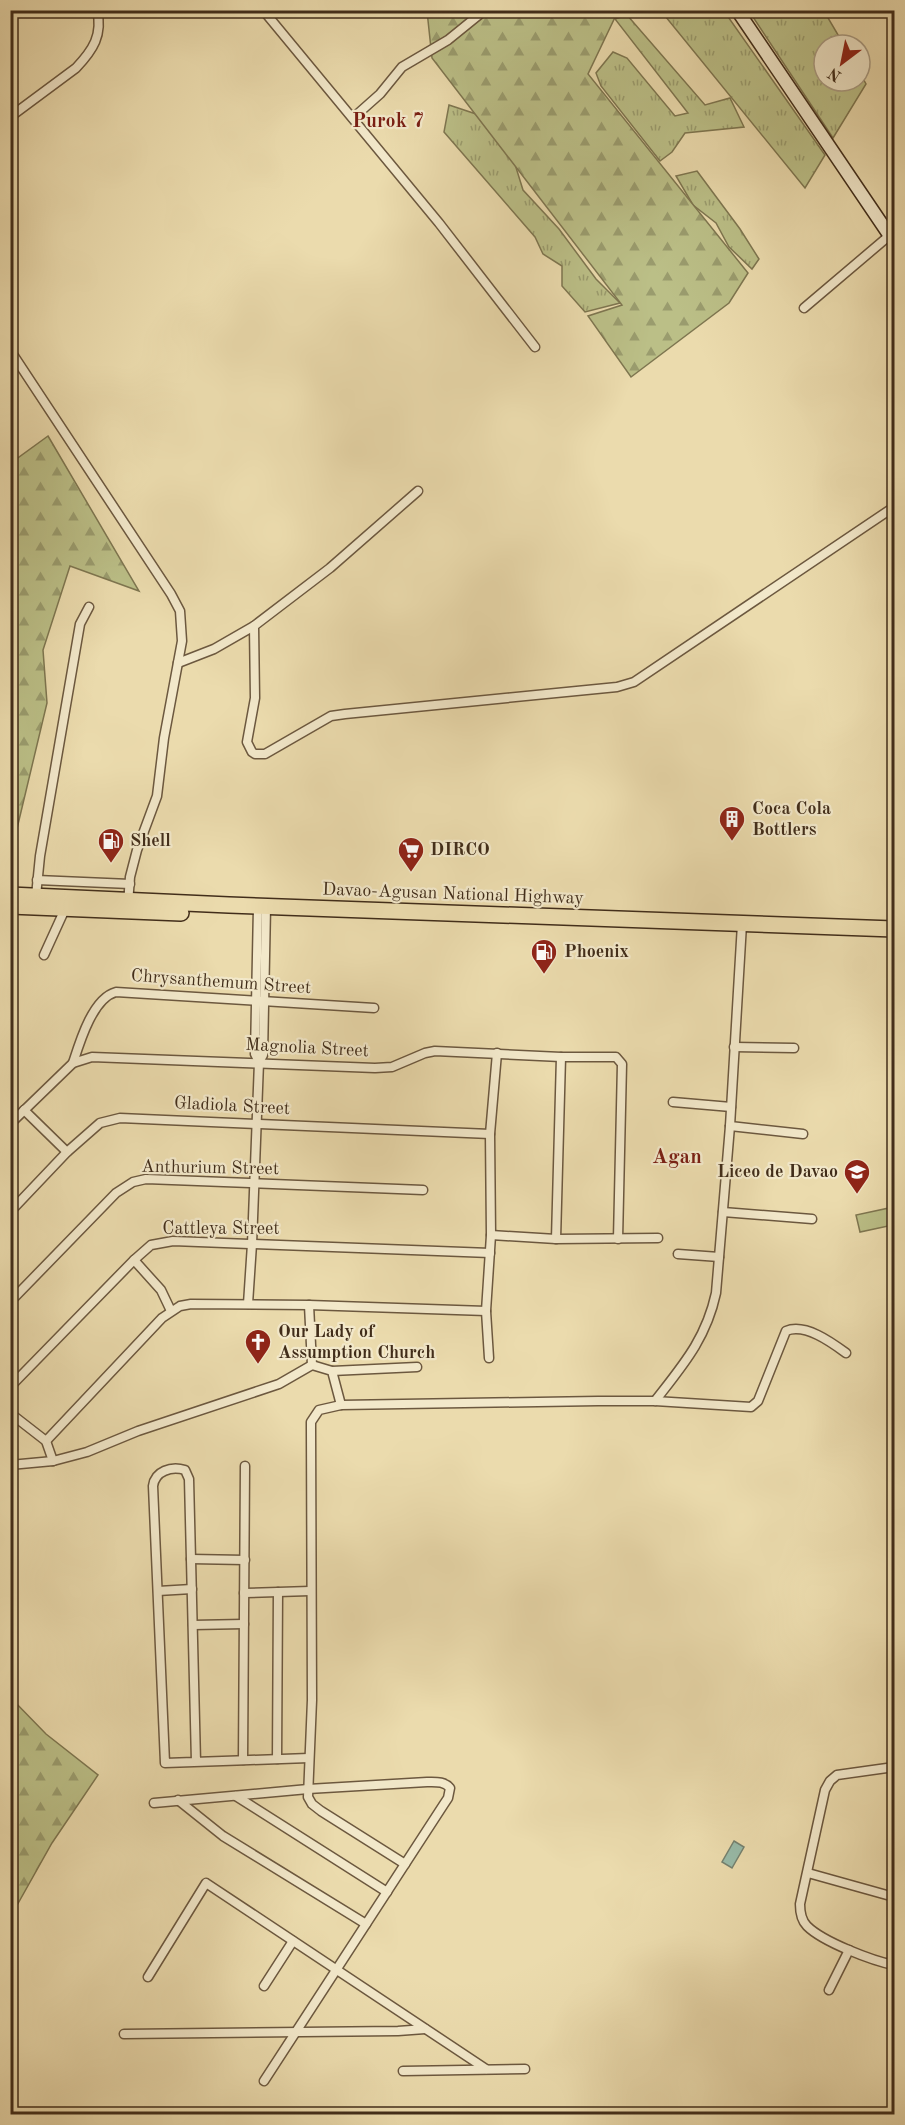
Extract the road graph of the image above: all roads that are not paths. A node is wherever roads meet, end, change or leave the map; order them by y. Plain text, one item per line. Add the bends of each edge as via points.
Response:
1 (97, 10) edge
2 (263, 10) edge
3 (485, 10) edge
4 (737, 10) edge
5 (10, 117) edge
6 (353, 118) junction
7 (892, 238) edge
8 (804, 308) dead end
9 (535, 347) dead end
10 (10, 350) edge
11 (418, 492) dead end
12 (894, 507) edge
13 (89, 607) dead end
14 (254, 626) junction
15 (178, 663) junction
16 (37, 879) junction
17 (130, 884) junction
18 (10, 895) edge
19 (36, 896) junction
20 (10, 906) edge
21 (128, 906) junction
22 (65, 909) junction
23 (262, 912) junction
24 (742, 929) junction
25 (894, 929) edge
26 (894, 939) edge
27 (44, 956) dead end
28 (260, 1002) junction
29 (374, 1008) dead end
30 (734, 1047) junction
31 (794, 1048) dead end
32 (496, 1053) junction
33 (561, 1057) junction
34 (259, 1062) junction
35 (73, 1063) junction
36 (673, 1102) dead end
37 (731, 1107) junction
38 (24, 1110) junction
39 (256, 1123) junction
40 (10, 1124) edge
41 (730, 1126) junction
42 (490, 1134) junction
43 (803, 1134) dead end
44 (67, 1152) junction
45 (253, 1184) junction
46 (423, 1190) dead end
47 (10, 1212) edge
48 (723, 1212) junction
49 (812, 1220) dead end
50 (492, 1235) junction
51 (658, 1238) dead end
52 (556, 1239) junction
53 (618, 1239) junction
54 (252, 1244) junction
55 (490, 1252) junction
56 (678, 1254) dead end
57 (719, 1257) junction
58 (134, 1260) junction
59 (10, 1302) edge
60 (248, 1304) junction
61 (309, 1305) junction
62 (171, 1311) junction
63 (486, 1311) junction
64 (846, 1353) dead end
65 (489, 1358) dead end
66 (312, 1365) junction
67 (417, 1367) dead end
68 (332, 1371) junction
69 (10, 1387) edge
70 (655, 1401) junction
71 (341, 1405) junction
72 (10, 1413) edge
73 (46, 1440) junction
74 (53, 1461) junction
75 (10, 1465) edge
76 (246, 1466) dead end
77 (191, 1559) junction
78 (244, 1560) junction
79 (192, 1589) junction
80 (158, 1591) junction
81 (310, 1591) junction
82 (278, 1592) junction
83 (244, 1593) junction
84 (244, 1624) junction
85 (193, 1625) junction
86 (309, 1758) junction
87 (277, 1759) junction
88 (243, 1760) junction
89 (196, 1762) junction
90 (894, 1767) edge
91 (308, 1789) junction
92 (235, 1796) junction
93 (193, 1799) junction
94 (178, 1800) junction
95 (154, 1803) dead end
96 (191, 1812) junction
97 (405, 1864) junction
98 (808, 1873) junction
99 (387, 1892) junction
100 (894, 1897) edge
101 (366, 1924) junction
102 (293, 1941) junction
103 (849, 1950) junction
104 (894, 1965) edge
105 (336, 1970) junction
106 (148, 1977) dead end
107 (264, 1986) dead end
108 (829, 1990) dead end
109 (425, 2029) junction
110 (296, 2032) junction
111 (124, 2034) dead end
112 (486, 2069) junction
113 (525, 2069) dead end
114 (403, 2071) dead end
115 (264, 2080) dead end

1 - 5 street via 100,33 84,60
2 - 6 street
3 - 6 street via 448,40 402,67
4 - 7 main road
6 - 9 street
7 - 8 street
10 - 15 street via 171,594 182,626
11 - 14 street via 330,568
12 - 14 street via 634,682 617,687 338,715 261,754 252,752 247,742 255,698
13 - 16 street via 80,624
14 - 15 street via 214,649
15 - 17 street via 157,796 137,850
16 - 17 street
16 - 19 street
17 - 21 street
18 - 19 highway, Davao-Agusan National Highway
19 - 21 highway, Davao-Agusan National Highway
20 - 22 highway, Davao-Agusan National Highway
21 - 22 highway, Davao-Agusan National Highway
21 - 23 highway, Davao-Agusan National Highway
22 - 27 street
23 - 24 highway, Davao-Agusan National Highway
23 - 28 street
24 - 25 highway, Davao-Agusan National Highway
24 - 26 highway, Davao-Agusan National Highway
24 - 30 street
28 - 29 street, Chrysanthemum Street
28 - 34 street via 255,1054
28 - 35 street, Chrysanthemum Street via 110,993 97,1007
30 - 31 street
30 - 37 street
32 - 33 street, Magnolia Street
32 - 34 street, Magnolia Street via 435,1051 392,1067 375,1068
32 - 42 street
33 - 52 street
33 - 53 street, Magnolia Street via 616,1057 622,1064
34 - 35 street, Magnolia Street via 103,1056
34 - 39 street
35 - 38 street
36 - 37 street
37 - 41 street
38 - 40 street
38 - 44 street
39 - 42 street, Gladiola Street
39 - 44 street, Gladiola Street via 108,1119
39 - 45 street
41 - 43 street
41 - 48 street
42 - 50 street
44 - 47 street, Gladiola Street
45 - 46 street, Anthurium Street
45 - 54 street
45 - 59 street, Anthurium Street via 146,1179 133,1182 116,1193
48 - 49 street
48 - 57 street
50 - 52 street
50 - 55 street
51 - 53 street
52 - 53 street
54 - 55 street, Cattleya Street
54 - 58 street, Cattleya Street via 163,1242 151,1245
54 - 60 street
55 - 63 street
56 - 57 street
57 - 70 street via 710,1319 686,1361
58 - 62 street via 161,1290
58 - 69 street, Cattleya Street
60 - 61 street
60 - 62 street via 191,1304
61 - 63 street
61 - 66 street
62 - 73 street
63 - 65 street
64 - 70 street via 820,1336 791,1329 784,1334 755,1405
66 - 68 street
66 - 74 street via 279,1384
67 - 68 street
68 - 71 street
70 - 71 street
71 - 81 street via 319,1410 311,1422
72 - 73 street
73 - 74 street
74 - 75 street
76 - 78 street
77 - 78 street
77 - 79 street
77 - 80 street via 188,1474 181,1468 160,1472 153,1486
78 - 83 street
79 - 80 street
79 - 85 street
80 - 89 street via 165,1763
81 - 82 street
81 - 86 street
82 - 83 street
82 - 87 street
83 - 84 street
84 - 85 street
84 - 88 street
85 - 89 street
86 - 87 street
86 - 91 street
87 - 88 street
88 - 89 street
90 - 98 street via 837,1775 830,1781
91 - 92 street
91 - 97 street via 312,1804 321,1811
91 - 97 street via 427,1782 447,1785 448,1798
92 - 93 street
92 - 99 street
93 - 94 street
93 - 96 street
94 - 95 street
94 - 96 street
96 - 101 street
97 - 99 street
98 - 100 street
98 - 103 street via 800,1914 816,1933
99 - 101 street
101 - 105 street
102 - 105 street
102 - 106 street via 206,1884
102 - 107 street
103 - 104 street
103 - 108 street
105 - 109 street
105 - 110 street
109 - 110 street
109 - 112 street
110 - 111 street
110 - 115 street
112 - 113 street
112 - 114 street

